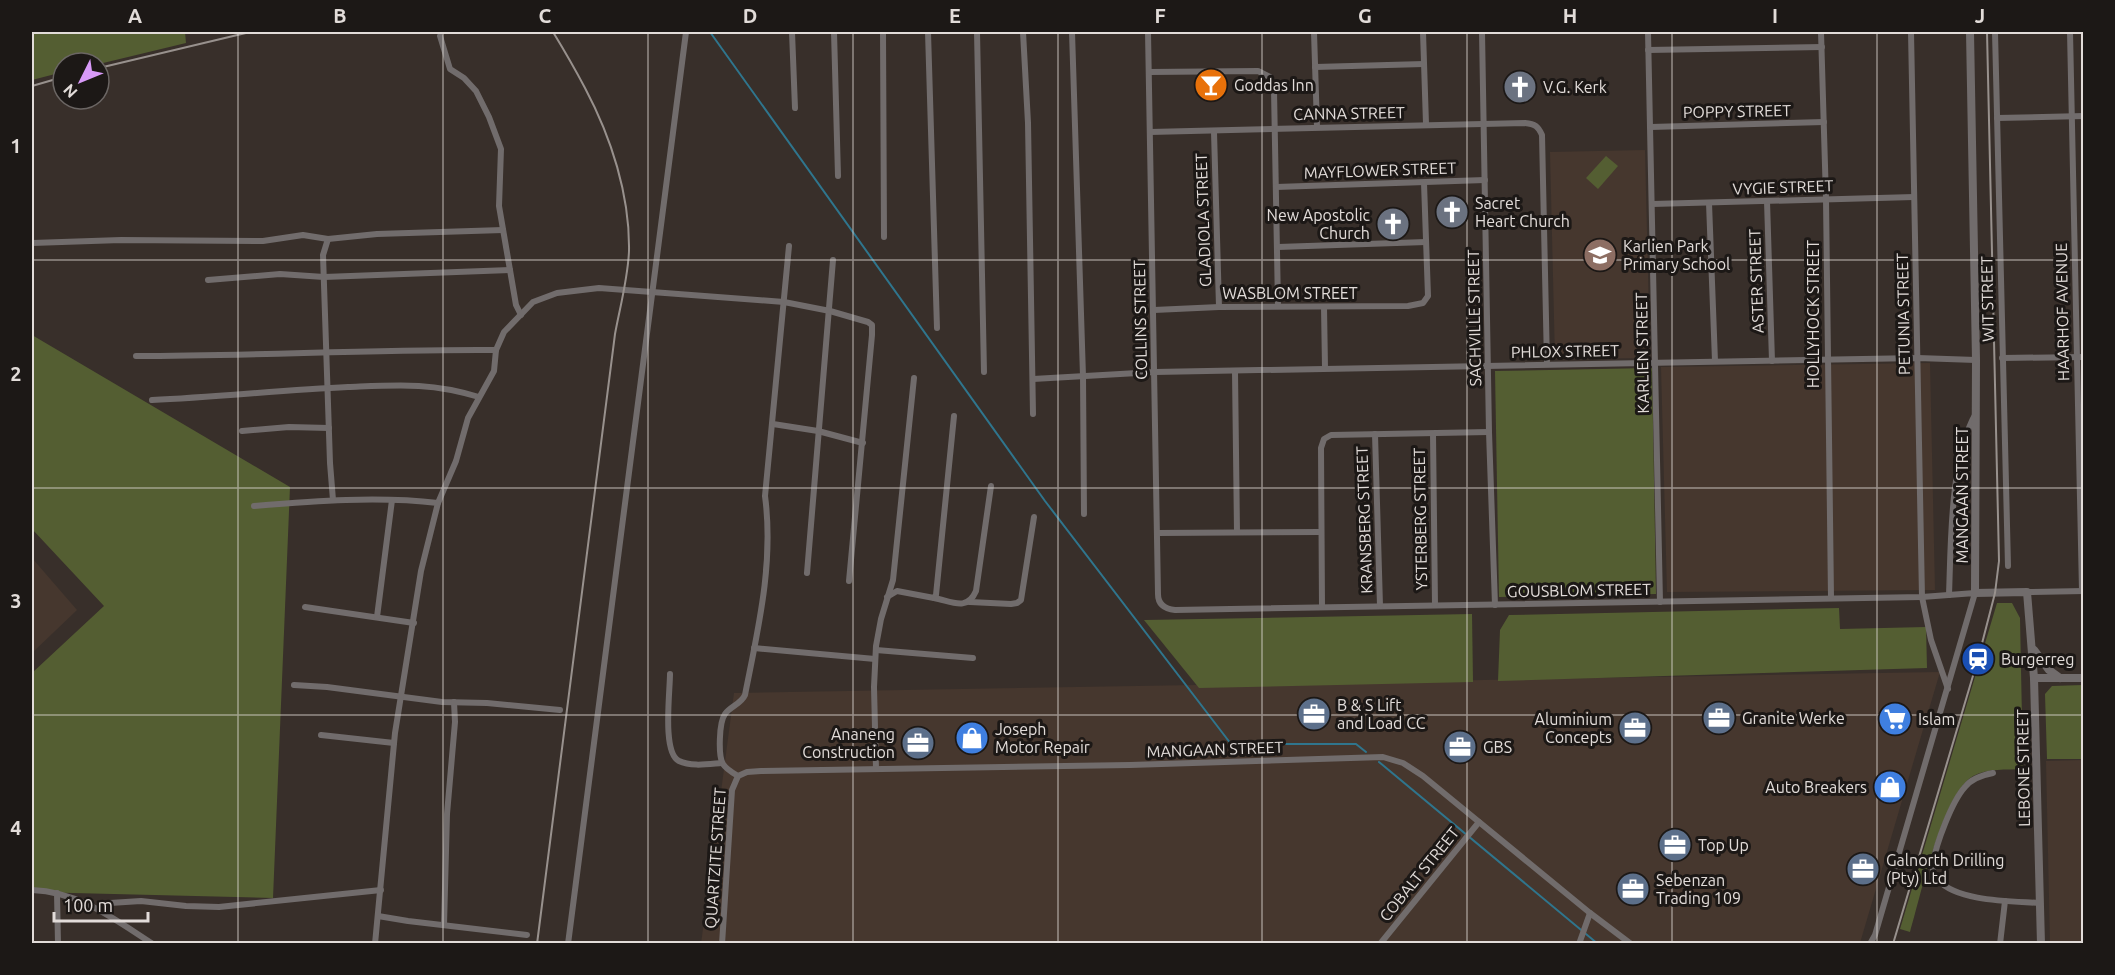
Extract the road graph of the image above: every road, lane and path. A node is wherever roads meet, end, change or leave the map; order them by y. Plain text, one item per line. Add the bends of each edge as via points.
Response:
1 (686, 32) edge
2 (792, 32) edge
3 (834, 32) edge
4 (883, 32) edge
5 (928, 32) edge
6 (977, 32) edge
7 (1023, 32) edge
8 (1072, 32) edge
9 (1148, 32) edge
10 (1314, 32) edge
11 (1423, 32) edge
12 (1482, 32) edge
13 (1648, 32) edge
14 (1821, 32) edge
15 (1911, 32) edge
16 (1970, 32) edge
17 (1995, 32) edge
18 (2070, 32) edge
19 (440, 36) dead end
20 (1822, 47) junction
21 (1648, 50) junction
22 (1424, 64) junction
23 (1315, 68) junction
24 (1149, 72) junction
25 (795, 108) dead end
26 (2072, 116) junction
27 (2084, 116) edge
28 (1997, 118) junction
29 (1824, 122) junction
30 (1426, 124) junction
31 (1485, 124) junction
32 (1317, 127) junction
33 (1651, 127) junction
34 (1274, 128) junction
35 (1150, 132) junction
36 (1214, 132) junction
37 (838, 176) dead end
38 (1485, 180) junction
39 (1424, 183) junction
40 (1276, 187) junction
41 (1914, 197) junction
42 (1826, 199) junction
43 (1767, 201) junction
44 (1710, 202) junction
45 (1652, 204) junction
46 (503, 230) junction
47 (884, 237) dead end
48 (328, 239) junction
49 (1426, 242) junction
50 (32, 243) edge
51 (789, 246) dead end
52 (1278, 247) junction
53 (833, 260) dead end
54 (510, 270) junction
55 (324, 277) junction
56 (208, 280) dead end
57 (652, 291) junction
58 (784, 302) junction
59 (1278, 306) junction
60 (1219, 307) junction
61 (1324, 307) junction
62 (1154, 310) junction
63 (830, 311) junction
64 (521, 315) junction
65 (937, 328) dead end
66 (496, 350) junction
67 (326, 352) junction
68 (136, 356) dead end
69 (2080, 357) edge
70 (1918, 358) junction
71 (2001, 358) junction
72 (1827, 359) junction
73 (1976, 360) junction
74 (1715, 361) junction
75 (1772, 361) junction
76 (1656, 363) junction
77 (1547, 364) junction
78 (1489, 365) junction
79 (1325, 368) junction
80 (984, 372) dead end
81 (1155, 372) junction
82 (1235, 372) junction
83 (1083, 376) junction
84 (914, 378) dead end
85 (1033, 379) junction
86 (327, 388) junction
87 (479, 397) junction
88 (152, 400) dead end
89 (1976, 413) junction
90 (1033, 414) dead end
91 (954, 416) dead end
92 (773, 424) junction
93 (328, 428) junction
94 (242, 431) dead end
95 (818, 431) junction
96 (1489, 432) junction
97 (1375, 434) junction
98 (1433, 434) junction
99 (863, 443) junction
100 (991, 486) dead end
101 (333, 500) junction
102 (392, 500) junction
103 (438, 503) junction
104 (254, 506) dead end
105 (1084, 514) dead end
106 (1034, 517) dead end
107 (1237, 532) junction
108 (1320, 532) junction
109 (1157, 533) junction
110 (2008, 566) dead end
111 (807, 573) dead end
112 (849, 581) dead end
113 (2083, 591) edge
114 (2027, 592) junction
115 (1975, 593) junction
116 (1949, 595) junction
117 (887, 597) junction
118 (1831, 597) junction
119 (1922, 597) junction
120 (934, 598) junction
121 (970, 602) junction
122 (1660, 602) junction
123 (1435, 605) junction
124 (1495, 605) junction
125 (1380, 606) junction
126 (305, 607) dead end
127 (1164, 607) joint
128 (1322, 607) junction
129 (377, 617) junction
130 (414, 622) junction
131 (2032, 647) junction
132 (754, 648) junction
133 (876, 650) junction
134 (973, 658) dead end
135 (875, 659) junction
136 (670, 674) dead end
137 (2034, 678) junction
138 (2084, 678) edge
139 (2062, 679) junction
140 (294, 685) dead end
141 (1948, 689) junction
142 (402, 696) junction
143 (454, 702) junction
144 (560, 710) dead end
145 (321, 735) dead end
146 (394, 743) junction
147 (722, 763) junction
148 (876, 769) junction
149 (1993, 773) dead end
150 (738, 776) junction
151 (1479, 822) junction
152 (32, 890) edge
153 (381, 890) junction
154 (57, 893) junction
155 (2005, 901) junction
156 (2040, 903) junction
157 (100, 910) junction
158 (1590, 914) junction
159 (378, 916) junction
160 (444, 925) junction
161 (527, 935) dead end
162 (58, 944) edge
163 (153, 944) edge
164 (375, 944) edge
165 (568, 944) edge
166 (722, 944) edge
167 (1380, 944) edge
168 (1580, 944) edge
169 (1631, 944) edge
170 (1870, 944) edge
171 (2000, 944) edge
172 (2041, 944) edge

1 - 57 street
2 - 25 street
3 - 37 street
4 - 47 street
5 - 65 street
6 - 80 street
7 - 85 street
8 - 83 street
9 - 24 street, COLLINS STREET
10 - 23 street
11 - 22 street
12 - 31 street, SACHVILLE STREET
13 - 21 street, KARLIEN STREET
14 - 20 street, HOLLYHOCK STREET
15 - 41 street, PETUNIA STREET
16 - 73 street, MANGAAN STREET
17 - 28 street, WIT STREET
18 - 26 street, HAARHOF AVENUE
19 - 46 street via 447,64 476,92 501,149 499,206
20 - 21 street
20 - 29 street, HOLLYHOCK STREET
21 - 33 street, KARLIEN STREET
22 - 23 street
22 - 30 street
23 - 32 street
24 - 34 street via 1264,73 1270,77 1274,90
24 - 35 street, COLLINS STREET
26 - 27 street
26 - 28 street
26 - 69 street, HAARHOF AVENUE
28 - 71 street, WIT STREET
29 - 33 street, POPPY STREET
29 - 42 street, HOLLYHOCK STREET
30 - 31 street, CANNA STREET
30 - 32 street, CANNA STREET
31 - 38 street, SACHVILLE STREET
31 - 77 street, CANNA STREET via 1534,124 1542,135
32 - 34 street, CANNA STREET
33 - 45 street, KARLIEN STREET
34 - 36 street, CANNA STREET
34 - 40 street
35 - 36 street, CANNA STREET
35 - 62 street, COLLINS STREET
36 - 60 street, GLADIOLA STREET
38 - 39 street, MAYFLOWER STREET
38 - 78 street, SACHVILLE STREET
39 - 40 street, MAYFLOWER STREET
39 - 49 street
40 - 52 street
41 - 42 street, VYGIE STREET
41 - 70 street, PETUNIA STREET
42 - 43 street, VYGIE STREET
42 - 72 street, HOLLYHOCK STREET
43 - 44 street, VYGIE STREET
43 - 75 street, ASTER STREET
44 - 45 street, VYGIE STREET
44 - 74 street
45 - 76 street, KARLIEN STREET
46 - 48 street
46 - 54 street
48 - 50 street via 303,235 263,241
48 - 55 street
49 - 52 street
49 - 61 street, WASBLOM STREET via 1426,300 1408,306
51 - 58 street
52 - 59 street
53 - 63 street
54 - 55 street
54 - 64 street
55 - 56 street via 280,274
55 - 67 street
57 - 58 street
57 - 64 street via 599,288 557,293 533,302
57 - 165 street
58 - 63 street
58 - 92 street
59 - 60 street, WASBLOM STREET
59 - 61 street, WASBLOM STREET
60 - 62 street, WASBLOM STREET
61 - 79 street
62 - 81 street, COLLINS STREET
63 - 95 street
63 - 99 street via 872,325
64 - 66 street via 504,332
66 - 67 street
66 - 87 street via 494,371
67 - 68 street
67 - 86 street
69 - 71 street
69 - 113 street, HAARHOF AVENUE
70 - 72 street, PHLOX STREET
70 - 73 street, PHLOX STREET
70 - 119 street, PETUNIA STREET
71 - 110 street, WIT STREET
72 - 75 street, PHLOX STREET
72 - 118 street, HOLLYHOCK STREET
73 - 89 street, MANGAAN STREET
74 - 75 street, PHLOX STREET
74 - 76 street, PHLOX STREET
76 - 77 street, PHLOX STREET
76 - 122 street, KARLIEN STREET
77 - 78 street, PHLOX STREET
78 - 79 street, PHLOX STREET
78 - 96 street, SACHVILLE STREET
79 - 82 street, PHLOX STREET
81 - 82 street, PHLOX STREET
81 - 83 street, PHLOX STREET
81 - 109 street, COLLINS STREET
82 - 107 street
83 - 85 street, PHLOX STREET
83 - 105 street
84 - 117 street via 893,580
85 - 90 street
86 - 87 street via 420,384 453,388
86 - 88 street
86 - 93 street
87 - 103 street
89 - 115 street, MANGAAN STREET
89 - 116 street via 1964,440 1953,510
91 - 120 street via 939,580
92 - 95 street
92 - 132 street via 765,496 769,552
93 - 94 street
93 - 101 street
95 - 99 street
95 - 111 street
96 - 98 street
96 - 124 street, SACHVILLE STREET
97 - 98 street
97 - 108 street via 1331,435 1324,439
97 - 125 street, KRANSBERG STREET
98 - 123 street, YSTERBERG STREET
99 - 112 street
100 - 121 street via 976,591
101 - 102 street
101 - 104 street
102 - 103 street
102 - 129 street
103 - 130 street via 421,571
106 - 121 street via 1021,600 1011,604
107 - 108 street
107 - 109 street
108 - 128 street
109 - 127 street, COLLINS STREET via 1158,598
113 - 114 street
114 - 115 street, GOUSBLOM STREET
114 - 131 street, LEBONE STREET
115 - 116 street, GOUSBLOM STREET
115 - 141 street, MANGAAN STREET
116 - 119 street, GOUSBLOM STREET
117 - 120 street via 897,591
117 - 133 street
118 - 119 street, GOUSBLOM STREET
118 - 122 street, GOUSBLOM STREET
119 - 141 street, PETUNIA STREET via 1931,640
120 - 121 street
122 - 124 street, GOUSBLOM STREET
123 - 124 street, GOUSBLOM STREET
123 - 125 street, GOUSBLOM STREET
125 - 128 street, GOUSBLOM STREET
126 - 129 street
127 - 128 street, GOUSBLOM STREET
129 - 130 street
130 - 142 street
131 - 137 street, LEBONE STREET
131 - 139 street via 2049,670
132 - 135 street
132 - 147 street via 744,699 728,710 721,722
133 - 134 street
133 - 135 street
135 - 148 street
136 - 147 street via 671,754 686,763
137 - 139 street
137 - 156 street, LEBONE STREET
138 - 139 street
140 - 142 street
141 - 170 street, MANGAAN STREET
142 - 143 street
142 - 146 street
143 - 144 street
143 - 160 street
145 - 146 street
146 - 153 street
147 - 150 street
148 - 150 street, MANGAAN STREET via 761,771
148 - 151 street, MANGAAN STREET via 1383,758 1403,763 1424,776
149 - 155 street via 1973,779 1960,793 1933,868 1936,878 1952,891
150 - 166 street, QUARTZITE STREET via 732,790
151 - 158 street, MANGAAN STREET
151 - 167 street, COBALT STREET
152 - 154 street
153 - 157 street via 219,907 141,901 110,903
153 - 159 street
154 - 157 street
154 - 162 street
155 - 156 street
155 - 171 street
156 - 172 street, LEBONE STREET
157 - 163 street
158 - 168 street
158 - 169 street, MANGAAN STREET
159 - 160 street
159 - 164 street
160 - 161 street

